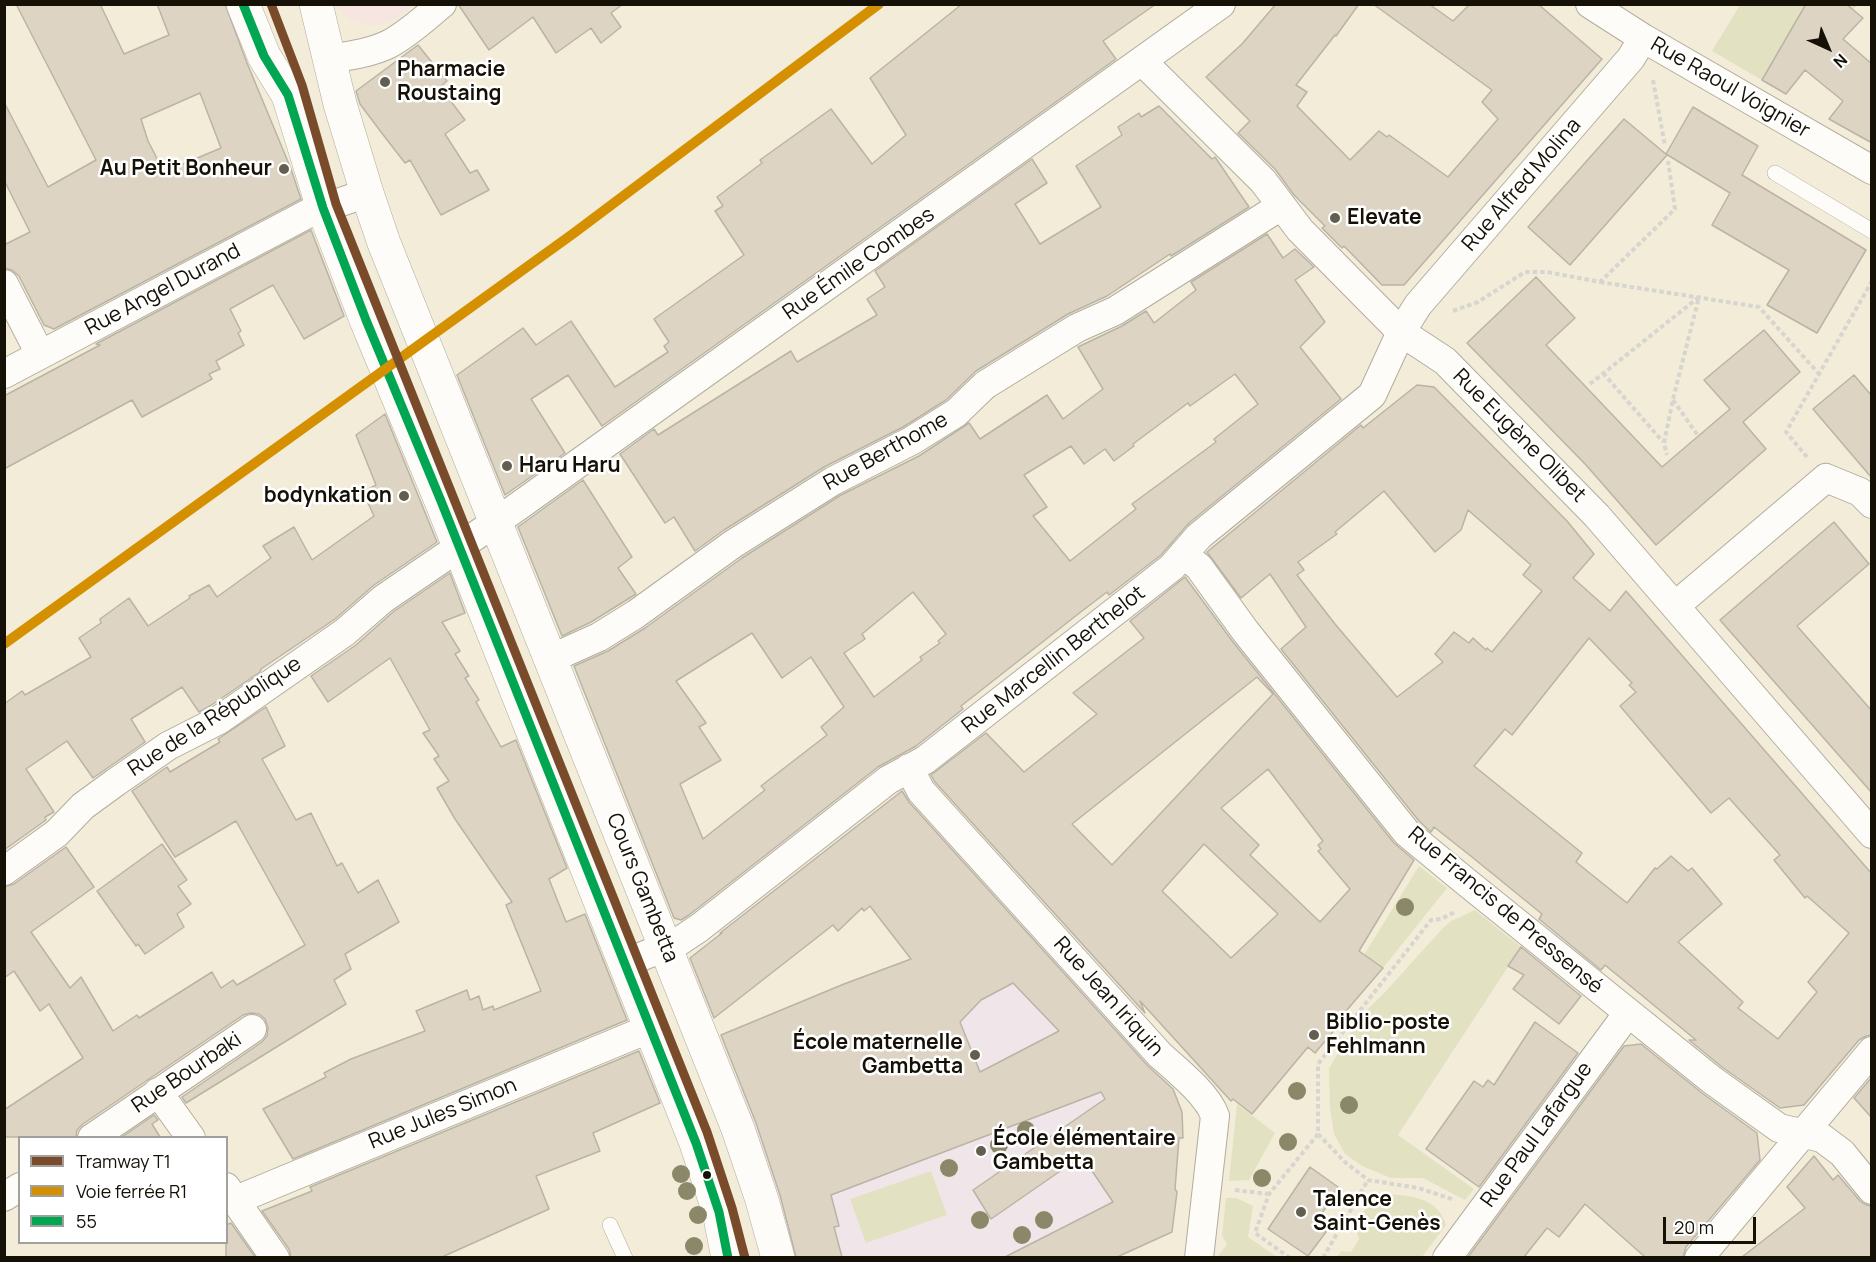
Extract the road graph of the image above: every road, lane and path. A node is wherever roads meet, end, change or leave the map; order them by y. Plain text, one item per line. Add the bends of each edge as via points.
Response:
1 (243, 4) edge
2 (316, 4) edge
3 (442, 4) edge
4 (1221, 4) edge
5 (1590, 4) edge
6 (1643, 38) junction
7 (329, 59) junction
8 (1143, 62) junction
9 (1651, 73) dead end
10 (1665, 146) dead end
11 (1668, 161) dead end
12 (1872, 170) edge
13 (1775, 173) dead end
14 (367, 193) junction
15 (1281, 206) junction
16 (323, 208) junction
17 (1872, 231) edge
18 (1872, 281) edge
19 (1600, 282) junction
20 (4, 284) edge
21 (1699, 297) junction
22 (1445, 314) dead end
23 (1401, 332) junction
24 (40, 354) junction
25 (1603, 373) junction
26 (4, 374) edge
27 (1819, 374) junction
28 (1590, 384) dead end
29 (1673, 399) junction
30 (1700, 437) dead end
31 (1664, 443) junction
32 (1667, 455) dead end
33 (1826, 478) junction
34 (1872, 504) edge
35 (495, 522) junction
36 (458, 546) junction
37 (1183, 554) junction
38 (1675, 606) junction
39 (550, 659) junction
40 (909, 768) junction
41 (1872, 834) edge
42 (4, 871) edge
43 (1479, 892) junction
44 (665, 947) junction
45 (624, 963) junction
46 (1628, 1013) junction
47 (651, 1028) junction
48 (252, 1029) dead end
49 (1872, 1051) edge
50 (158, 1092) junction
51 (1318, 1134) junction
52 (1803, 1134) junction
53 (93, 1136) edge
54 (190, 1136) edge
55 (1368, 1180) junction
56 (18, 1188) edge
57 (1872, 1190) edge
58 (231, 1194) edge
59 (4, 1197) edge
60 (1478, 1216) junction
61 (610, 1225) dead end
62 (275, 1257) edge
63 (625, 1257) edge
64 (729, 1257) edge
65 (778, 1257) edge
66 (1199, 1257) edge
67 (1290, 1257) edge
68 (1323, 1257) edge
69 (1447, 1257) edge
70 (1699, 1257) edge

1 - 16 main road via 264,56 288,95
2 - 7 main road, Cours Gambetta
3 - 7 street via 388,44
4 - 8 street, Rue Émile Combes
5 - 6 street, Rue Raoul Voignier
6 - 12 street, Rue Raoul Voignier
6 - 23 street, Rue Alfred Molina via 1631,58 1418,305
7 - 14 main road, Cours Gambetta
8 - 15 street, Rue Eugène Olibet via 1263,181
8 - 35 street, Rue Émile Combes
9 - 10 path
11 - 19 path via 1675,208
13 - 17 lane
14 - 16 street
14 - 35 main road, Cours Gambetta
15 - 23 street, Rue Eugène Olibet
15 - 39 street, Rue Berthome via 1115,311 1077,328 985,385 956,413 911,441 832,481 733,543 599,637
16 - 24 street, Rue Angel Durand
16 - 36 main road
18 - 27 path
19 - 21 path
19 - 22 path via 1525,272 1478,302
20 - 24 street
21 - 25 path
21 - 27 path via 1759,307
21 - 29 path
23 - 37 street, Rue Marcellin Berthelot via 1372,395 1199,536
23 - 38 street, Rue Eugène Olibet via 1445,361 1461,377 1597,516
24 - 26 street, Rue Angel Durand
25 - 28 path
25 - 31 path
27 - 33 path via 1786,432
29 - 30 path
29 - 31 path
31 - 32 path
33 - 34 street via 1860,492
33 - 38 street
35 - 36 street
35 - 39 main road, Cours Gambetta
36 - 42 street, Rue de la République via 383,599 345,632 219,720 168,746 82,806 57,833
36 - 45 main road
37 - 40 street, Rue Marcellin Berthelot via 1172,567 958,735
37 - 43 street, Rue Francis de Pressensé via 1199,567 1246,632 1407,833
38 - 41 street, Rue Eugène Olibet
39 - 44 main road, Cours Gambetta
40 - 44 street, Rue Marcellin Berthelot via 888,780 699,928
40 - 66 street, Rue Jean Iriquin via 921,791 1212,1109 1215,1116
43 - 46 street, Rue Francis de Pressensé
43 - 51 path via 1469,906 1431,920 1318,1064
44 - 45 street, Rue Marcellin Berthelot
44 - 65 main road, Cours Gambetta via 738,1130
45 - 47 main road
46 - 52 street, Rue Francis de Pressensé via 1779,1128
46 - 60 street, Rue Paul Lafargue
47 - 58 street, Rue Jules Simon
47 - 64 main road via 696,1143
48 - 50 street, Rue Bourbaki
49 - 52 street
50 - 53 street, Rue Bourbaki
50 - 54 street
51 - 55 path
51 - 67 path via 1269,1194 1255,1233
52 - 57 street, Rue Francis de Pressensé via 1822,1138 1842,1153
52 - 70 street
55 - 60 path via 1437,1194 1462,1204
55 - 68 path
56 - 59 street
58 - 62 street
60 - 69 street, Rue Paul Lafargue
61 - 63 lane

